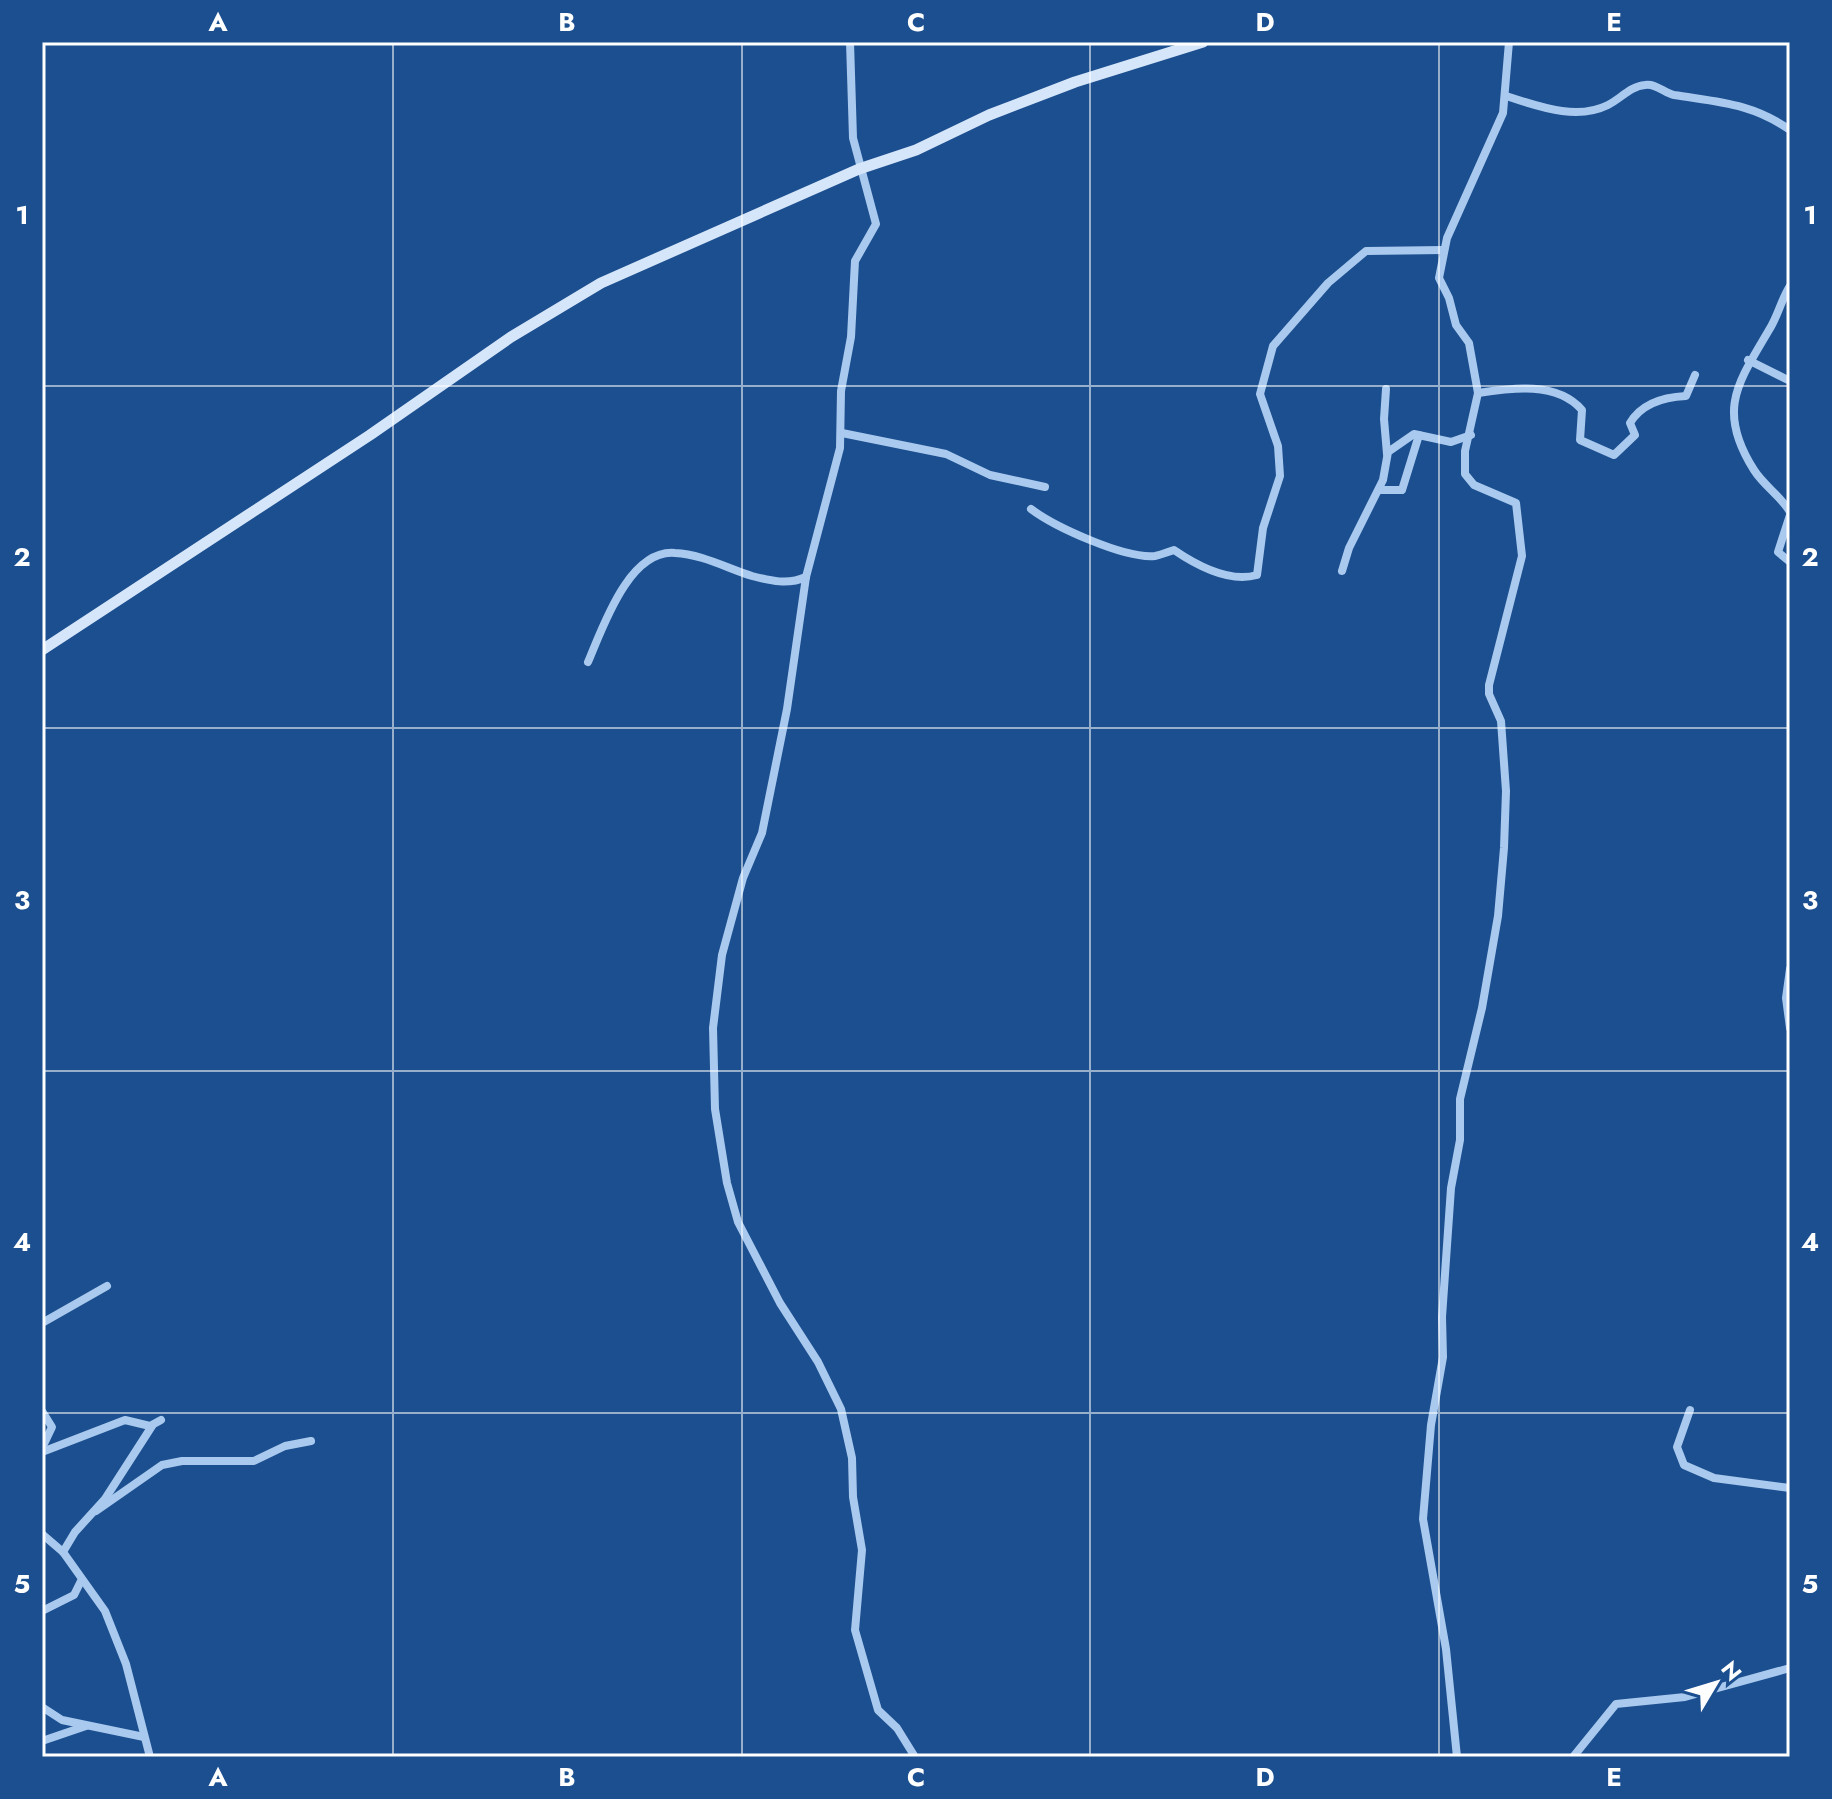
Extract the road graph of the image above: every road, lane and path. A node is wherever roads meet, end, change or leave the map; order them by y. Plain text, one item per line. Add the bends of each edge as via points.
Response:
1 (850, 42) edge
2 (1203, 42) edge
3 (1509, 42) edge
4 (1506, 96) junction
5 (1790, 130) edge
6 (859, 169) junction
7 (1444, 250) junction
8 (1790, 286) edge
9 (1790, 313) edge
10 (1777, 317) junction
11 (1748, 360) junction
12 (1695, 375) dead end
13 (1790, 381) edge
14 (1386, 389) dead end
15 (1478, 393) junction
16 (842, 433) junction
17 (1419, 435) junction
18 (1471, 435) junction
19 (1387, 454) junction
20 (1045, 487) dead end
21 (1379, 490) junction
22 (1031, 509) dead end
23 (1790, 513) edge
24 (1790, 562) edge
25 (1342, 571) dead end
26 (806, 577) junction
27 (42, 650) edge
28 (588, 662) dead end
29 (1790, 969) edge
30 (1790, 1028) edge
31 (107, 1286) dead end
32 (42, 1323) edge
33 (1690, 1410) dead end
34 (42, 1411) edge
35 (161, 1420) dead end
36 (152, 1426) junction
37 (311, 1441) dead end
38 (42, 1450) edge
39 (1790, 1488) edge
40 (96, 1511) junction
41 (42, 1534) edge
42 (63, 1552) junction
43 (81, 1581) junction
44 (42, 1611) edge
45 (1790, 1668) edge
46 (42, 1707) edge
47 (87, 1726) junction
48 (144, 1737) junction
49 (42, 1741) edge
50 (150, 1757) edge
51 (915, 1757) edge
52 (1457, 1757) edge
53 (1573, 1757) edge

1 - 6 street
2 - 6 main road via 1033,97 916,150
3 - 4 street
4 - 5 street via 1545,108 1588,112 1646,84 1671,94 1740,104
4 - 7 street via 1497,131
6 - 16 street via 876,224 855,261 851,337 841,391
6 - 27 main road via 639,263 558,307
7 - 15 street via 1439,278 1456,325 1469,343
7 - 22 street via 1366,251 1328,283 1273,346 1260,394 1278,446 1280,476 1264,523 1257,575 1227,575 1193,564 1174,550 1152,556 1116,550
8 - 10 street
9 - 10 street
10 - 11 street
11 - 13 street
11 - 23 street via 1734,395 1735,423 1753,469
12 - 15 street via 1686,396 1655,400 1634,416 1630,424 1635,435 1614,455 1580,440 1582,410 1569,399 1521,386
14 - 19 street
15 - 18 street
16 - 20 street via 946,454 990,475
16 - 26 street
17 - 18 street via 1451,442
17 - 19 street
17 - 21 street via 1402,490
18 - 52 street via 1465,474 1474,485 1515,502 1523,550 1489,685 1500,717 1506,791 1501,887 1482,1008 1460,1099 1443,1357 1423,1519 1446,1649
19 - 21 street
21 - 25 street
23 - 24 street via 1778,552
26 - 28 street via 776,582 681,553 654,555 636,570 616,602
26 - 51 street via 762,836 743,878 722,955 713,1028 716,1121 738,1222 841,1409 862,1550 855,1630 878,1710
29 - 30 street
31 - 32 street
33 - 39 street via 1677,1447 1684,1465 1719,1480
34 - 38 street via 52,1427
35 - 36 street
36 - 38 street via 125,1420
36 - 40 street
37 - 40 street via 254,1461 162,1465
40 - 42 street
41 - 42 street
42 - 43 street
43 - 44 street via 74,1595
43 - 48 street via 97,1597 122,1651
45 - 53 street via 1685,1697 1616,1704
46 - 47 street via 55,1717
47 - 48 street
47 - 49 street
48 - 50 street

